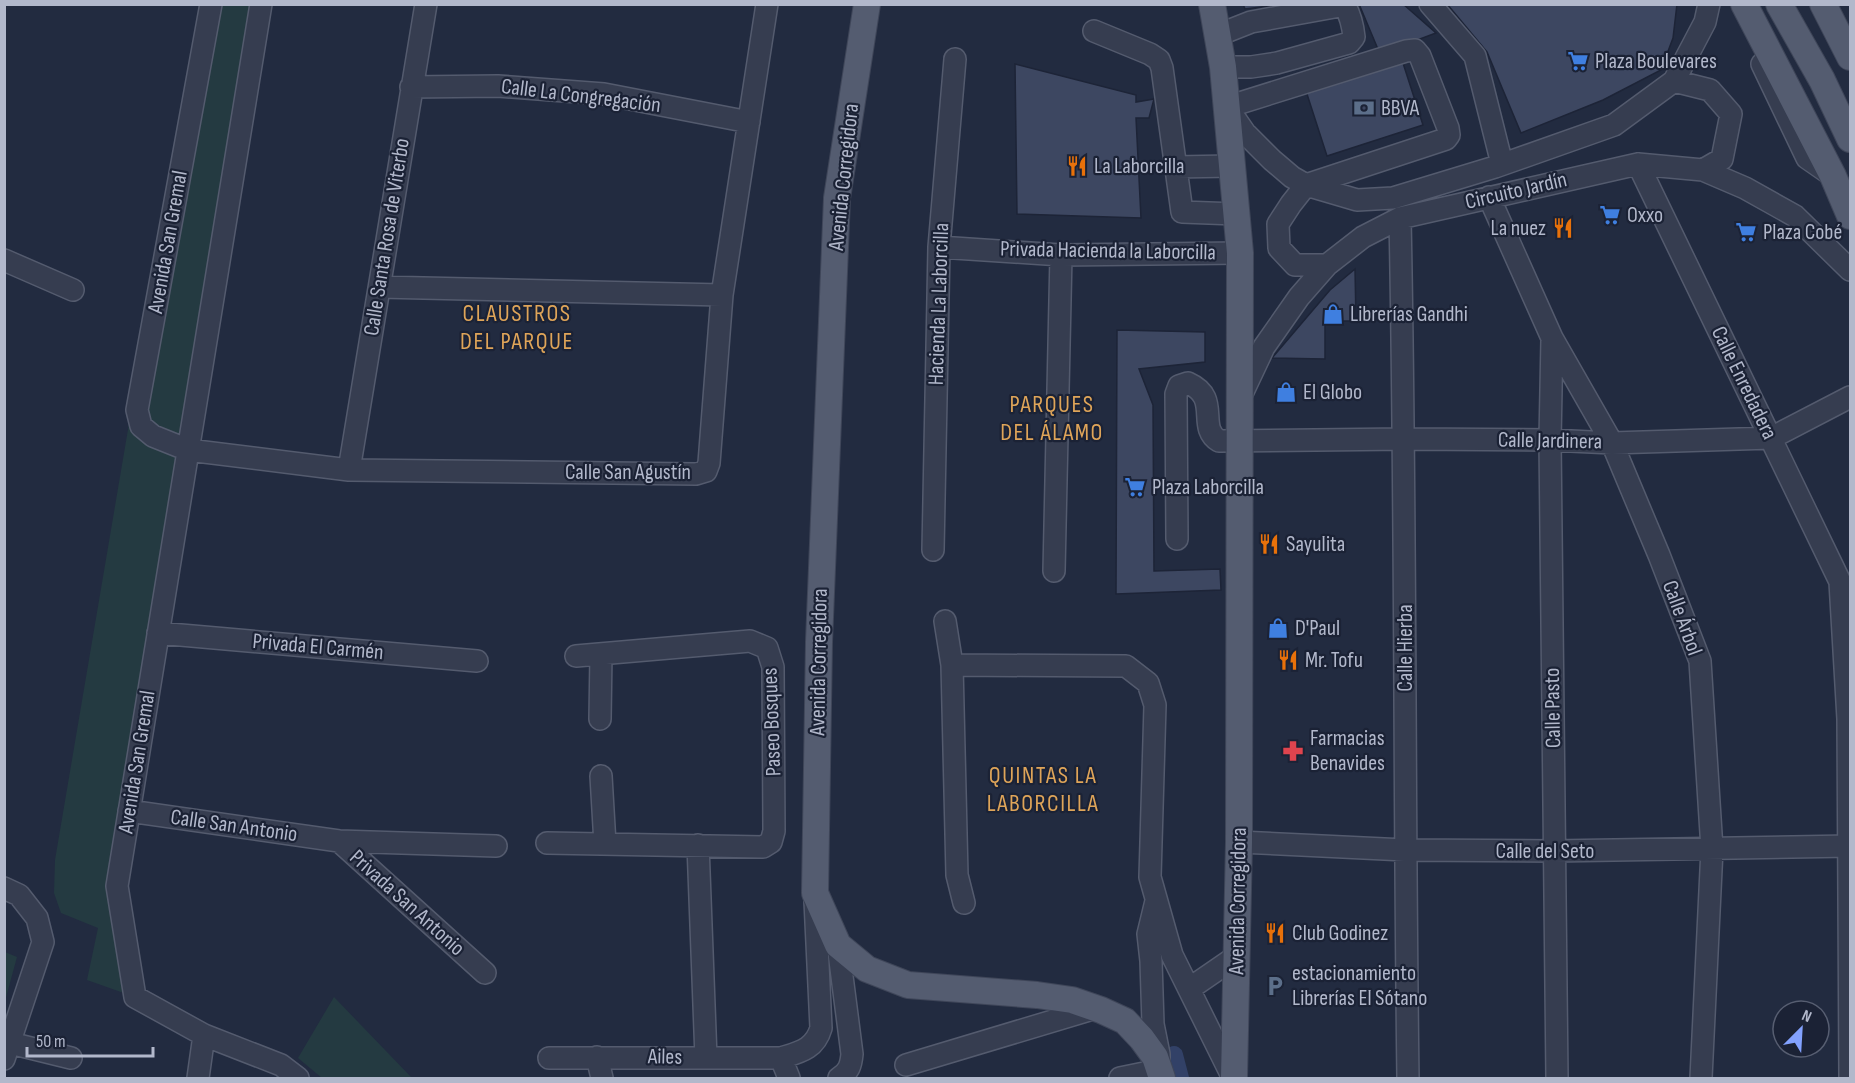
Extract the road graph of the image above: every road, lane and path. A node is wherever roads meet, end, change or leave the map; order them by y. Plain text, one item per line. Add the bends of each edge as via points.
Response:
1 (211, 4) edge
2 (261, 4) edge
3 (426, 4) edge
4 (767, 4) edge
5 (867, 4) edge
6 (1212, 4) edge
7 (1709, 4) edge
8 (1738, 4) edge
9 (1744, 4) edge
10 (1779, 4) edge
11 (1823, 4) edge
12 (1440, 11) edge
13 (1094, 30) dead end
14 (1218, 35) junction
15 (1851, 57) edge
16 (955, 59) dead end
17 (1223, 67) junction
18 (1674, 81) junction
19 (411, 87) junction
20 (1227, 107) junction
21 (749, 122) junction
22 (1851, 139) edge
23 (1638, 164) junction
24 (1499, 165) junction
25 (1232, 166) junction
26 (1175, 167) junction
27 (1703, 170) junction
28 (1833, 176) junction
29 (1306, 185) junction
30 (1489, 197) junction
31 (1851, 197) edge
32 (1236, 214) junction
33 (1851, 216) edge
34 (1400, 218) junction
35 (939, 247) junction
36 (1240, 253) junction
37 (1061, 255) junction
38 (4, 260) edge
39 (1327, 265) junction
40 (1851, 270) edge
41 (380, 287) junction
42 (73, 290) dead end
43 (722, 295) junction
44 (1552, 338) junction
45 (1851, 397) edge
46 (1239, 401) junction
47 (1771, 438) junction
48 (1405, 439) junction
49 (1239, 440) junction
50 (1550, 440) junction
51 (1612, 443) junction
52 (188, 450) junction
53 (349, 470) junction
54 (1177, 539) dead end
55 (933, 549) dead end
56 (1054, 571) dead end
57 (1840, 582) junction
58 (1851, 603) edge
59 (945, 621) dead end
60 (158, 633) junction
61 (601, 654) junction
62 (576, 656) dead end
63 (477, 661) dead end
64 (952, 664) junction
65 (1850, 717) edge
66 (600, 719) dead end
67 (601, 776) dead end
68 (129, 811) junction
69 (339, 841) junction
70 (1239, 842) junction
71 (547, 843) dead end
72 (605, 844) junction
73 (698, 845) junction
74 (496, 846) dead end
75 (1850, 846) edge
76 (1712, 849) junction
77 (1405, 850) junction
78 (1554, 851) junction
79 (12, 892) edge
80 (815, 893) junction
81 (1156, 900) junction
82 (964, 903) dead end
83 (838, 945) junction
84 (1237, 956) junction
85 (818, 972) junction
86 (484, 973) dead end
87 (842, 977) junction
88 (1189, 989) junction
89 (1037, 994) junction
90 (1096, 1008) junction
91 (1035, 1026) junction
92 (204, 1035) junction
93 (7, 1051) edge
94 (597, 1057) junction
95 (71, 1058) dead end
96 (549, 1058) dead end
97 (706, 1058) junction
98 (781, 1058) junction
99 (906, 1065) dead end
100 (1161, 1074) edge
101 (198, 1078) edge
102 (298, 1078) edge
103 (602, 1078) edge
104 (789, 1078) edge
105 (839, 1078) edge
106 (1120, 1078) edge
107 (1234, 1078) edge
108 (1408, 1078) edge
109 (1557, 1078) edge
110 (1701, 1078) edge
111 (1850, 1078) edge

1 - 52 street, Avenida San Gremal via 137,410 141,426 153,436
2 - 52 street, Avenida San Gremal
3 - 19 street, Calle Santa Rosa de Viterbo
4 - 21 street, Calle San Agustín
5 - 80 main road, Avenida Corregidora via 837,198 819,642
6 - 14 main road, Avenida Corregidora
7 - 18 street via 1705,22
8 - 28 street via 1735,11 1807,158
9 - 28 main road
10 - 22 main road
11 - 15 main road
12 - 24 street via 1475,56
13 - 26 street via 1159,60
14 - 17 main road, Avenida Corregidora
14 - 17 street via 1251,22 1345,6 1354,37 1349,43 1277,63
16 - 35 street, Hacienda La Laborcilla
17 - 20 main road, Avenida Corregidora
18 - 24 street, Circuito Jardín via 1614,125
18 - 27 street via 1710,90 1731,114 1722,159
19 - 21 street, Calle La Congregación via 498,86 603,94
19 - 41 street, Calle Santa Rosa de Viterbo
20 - 25 main road, Avenida Corregidora
20 - 29 street, Circuito Jardín via 1245,133 1272,160
20 - 29 street via 1415,50 1448,128 1446,139
21 - 43 street, Calle San Agustín
23 - 27 street, Circuito Jardín
23 - 30 street, Circuito Jardín
23 - 47 street, Calle Enredadera
24 - 29 street, Circuito Jardín via 1393,198 1358,200
25 - 26 street
25 - 32 main road, Avenida Corregidora
26 - 32 street via 1182,212
27 - 40 street, Circuito Jardín via 1795,216
28 - 31 main road
28 - 33 main road
29 - 39 street via 1278,224 1279,248 1295,265
30 - 34 street, Circuito Jardín
30 - 44 street, Calle Árbol
32 - 36 main road, Avenida Corregidora
34 - 39 street, Circuito Jardín via 1363,237
34 - 48 street, Calle Hierba
35 - 37 street, Privada Hacienda la Laborcilla
35 - 55 street, Hacienda La Laborcilla
36 - 37 street, Privada Hacienda la Laborcilla
36 - 46 main road, Avenida Corregidora
37 - 56 street
38 - 42 street
39 - 46 street, Circuito Jardín via 1264,347
41 - 43 street
41 - 53 street, Calle Santa Rosa de Viterbo
43 - 53 street, Calle San Agustín via 706,471 696,474
44 - 50 street, Calle Pasto
44 - 51 street, Calle Árbol
45 - 47 street, Calle Jardinera
46 - 49 main road, Avenida Corregidora
47 - 51 street, Calle Jardinera
47 - 57 street, Calle Enredadera
48 - 49 street, Calle Jardinera
48 - 50 street, Calle Jardinera
48 - 77 street, Calle Hierba
49 - 54 street, Calle Jardinera via 1219,441 1213,437 1205,395 1188,382 1179,386
49 - 70 main road, Avenida Corregidora
50 - 51 street, Calle Jardinera
50 - 78 street, Calle Pasto
51 - 76 street, Calle Árbol via 1700,661
52 - 53 street, Calle San Agustín
52 - 60 street, Avenida San Gremal
57 - 58 street, Calle Enredadera
57 - 65 street
59 - 64 street
60 - 63 street, Privada El Carmén
60 - 68 street, Avenida San Gremal
61 - 62 street, Paseo Bosques
61 - 66 street
61 - 73 street, Paseo Bosques via 750,641 767,648 773,667 771,842 763,847
64 - 81 street via 1126,666 1148,683 1155,705 1150,877
64 - 82 street via 957,875
65 - 75 street
67 - 72 street
68 - 69 street, Calle San Antonio
68 - 92 street, Avenida San Gremal via 117,886 135,997
69 - 74 street, Privada San Antonio
69 - 86 street, Privada San Antonio
70 - 77 street, Calle del Seto
70 - 84 main road, Avenida Corregidora
71 - 72 street, Paseo Bosques
72 - 73 street, Paseo Bosques
73 - 97 street
75 - 76 street, Calle del Seto
75 - 111 street
76 - 78 street, Calle del Seto
76 - 110 street, Calle Árbol
77 - 78 street, Calle del Seto
77 - 108 street, Calle Hierba
78 - 109 street, Calle Pasto
79 - 93 street via 37,918 43,942
80 - 83 main road, Avenida Corregidora
80 - 85 street, Ailes
81 - 88 street via 1172,955
81 - 100 street via 1148,934 1153,1024
83 - 87 street
83 - 89 main road, Avenida Corregidora via 867,969 908,986
84 - 88 street
84 - 107 main road, Avenida Corregidora
85 - 87 street
85 - 98 street, Ailes via 818,1038 799,1053
87 - 105 street via 852,1054 851,1065
88 - 107 street
89 - 90 main road, Avenida Corregidora
89 - 91 street
90 - 91 street
90 - 100 main road, Avenida Corregidora via 1125,1021 1155,1057
91 - 99 street
92 - 101 street
92 - 102 street via 281,1065
93 - 95 street
94 - 96 street, Ailes
94 - 97 street, Ailes
94 - 103 street
97 - 98 street, Ailes
98 - 104 street
100 - 106 street

